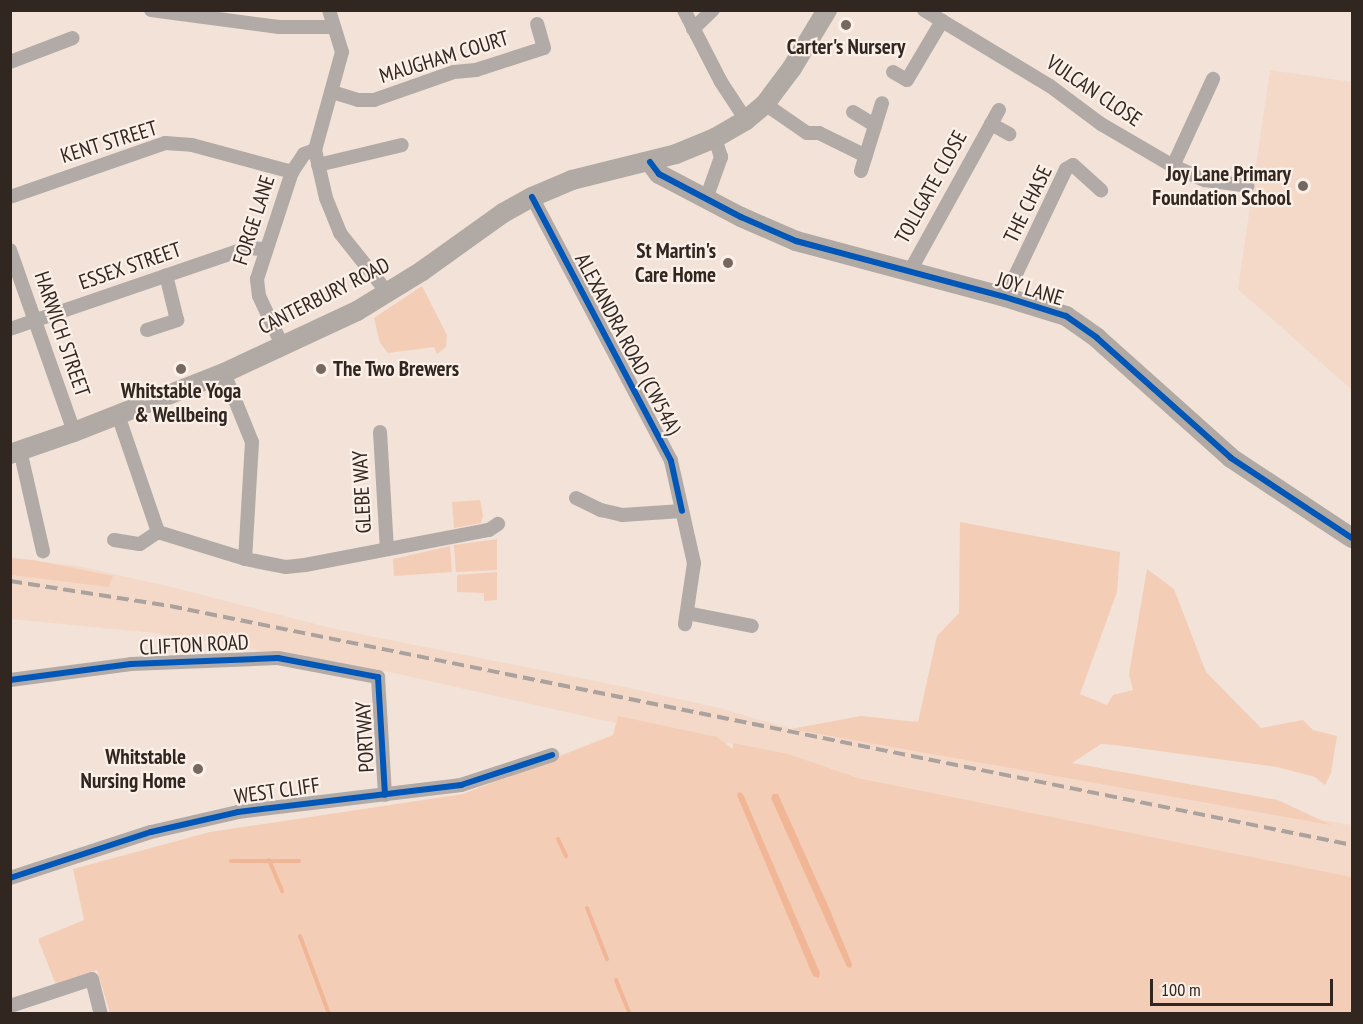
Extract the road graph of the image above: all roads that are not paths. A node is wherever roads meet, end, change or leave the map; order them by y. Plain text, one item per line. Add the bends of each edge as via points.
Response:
1 (151, 10) edge
2 (684, 10) edge
3 (714, 10) edge
4 (827, 10) edge
5 (924, 10) edge
6 (329, 11) edge
7 (942, 21) junction
8 (537, 24) dead end
9 (334, 27) junction
10 (693, 28) junction
11 (73, 38) dead end
12 (10, 62) edge
13 (893, 72) dead end
14 (1213, 79) dead end
15 (332, 92) junction
16 (882, 103) dead end
17 (765, 104) junction
18 (999, 110) dead end
19 (853, 112) dead end
20 (746, 120) junction
21 (991, 124) junction
22 (875, 125) junction
23 (1009, 134) dead end
24 (715, 138) junction
25 (402, 145) dead end
26 (315, 150) junction
27 (866, 156) junction
28 (650, 162) junction
29 (318, 165) junction
30 (1173, 166) junction
31 (861, 171) dead end
32 (292, 172) junction
33 (1248, 186) dead end
34 (1101, 190) dead end
35 (10, 197) edge
36 (532, 197) junction
37 (706, 199) junction
38 (264, 249) junction
39 (10, 250) edge
40 (910, 271) junction
41 (166, 276) junction
42 (387, 292) junction
43 (1005, 297) junction
44 (36, 321) junction
45 (10, 329) edge
46 (147, 330) dead end
47 (282, 345) junction
48 (224, 373) junction
49 (118, 415) junction
50 (74, 432) junction
51 (380, 432) dead end
52 (15, 452) edge
53 (576, 498) dead end
54 (682, 512) junction
55 (498, 524) dead end
56 (158, 532) junction
57 (1353, 538) edge
58 (114, 540) dead end
59 (387, 549) junction
60 (43, 551) dead end
61 (245, 559) junction
62 (752, 627) dead end
63 (378, 676) joint
64 (10, 680) edge
65 (552, 755) dead end
66 (385, 795) junction
67 (10, 878) edge
68 (10, 1006) edge
69 (101, 1014) edge

1 - 9 street via 279,27
2 - 10 street
3 - 10 street
4 - 17 main road, CANTERBURY ROAD
5 - 7 street, VULCAN CLOSE
6 - 9 street
7 - 13 street via 907,80
7 - 30 street, VULCAN CLOSE
8 - 15 street, MAUGHAM COURT via 544,48 476,70 454,72 374,100
9 - 15 street via 342,52
10 - 20 street
11 - 12 street
14 - 30 street
15 - 26 street
16 - 22 street
17 - 20 main road, CANTERBURY ROAD
17 - 27 street via 807,133 819,133
18 - 21 street, TOLLGATE CLOSE
19 - 22 street
20 - 24 main road, CANTERBURY ROAD
21 - 23 street, TOLLGATE CLOSE
21 - 40 street, TOLLGATE CLOSE
22 - 27 street
24 - 28 main road, CANTERBURY ROAD
24 - 37 street via 721,157
25 - 29 street
26 - 29 street
26 - 32 street, FORGE LANE via 304,154
27 - 31 street
28 - 36 main road, CANTERBURY ROAD via 572,180
28 - 37 main road, JOY LANE via 659,174
29 - 42 street via 340,233
30 - 33 street, VULCAN CLOSE via 1205,180
32 - 35 street, KENT STREET via 192,145 165,143
32 - 38 street, FORGE LANE
34 - 43 street, THE CHASE via 1073,165 1066,169
36 - 42 main road, CANTERBURY ROAD
36 - 54 street, ALEXANDRA ROAD (CW54A) via 671,461
37 - 40 main road, JOY LANE via 796,241
38 - 41 street, ESSEX STREET via 247,248
38 - 47 street, FORGE LANE via 257,279 259,296
39 - 44 street, HARWICH STREET
40 - 43 main road, JOY LANE
41 - 44 street, ESSEX STREET
41 - 46 street via 177,320
42 - 47 main road, CANTERBURY ROAD via 357,311
43 - 57 main road, JOY LANE via 1057,312 1079,325 1231,458
44 - 45 street, ESSEX STREET
44 - 50 street, HARWICH STREET
47 - 48 main road, CANTERBURY ROAD
48 - 49 main road, CANTERBURY ROAD
48 - 61 street via 252,442
49 - 50 main road, CANTERBURY ROAD
49 - 56 street
50 - 52 main road, CANTERBURY ROAD
51 - 59 street, GLEBE WAY
52 - 60 street
53 - 54 street via 622,515
54 - 62 street, ALEXANDRA ROAD (CW54A) via 694,563 686,618
55 - 59 street, GLEBE WAY via 489,530
56 - 58 street via 140,544
56 - 61 street, GLEBE WAY
59 - 61 street, GLEBE WAY via 286,567
63 - 64 street, CLIFTON ROAD via 278,658 131,664
63 - 66 street, PORTWAY
65 - 66 street, WEST CLIFF via 484,780
66 - 67 street, WEST CLIFF via 227,814 151,832
68 - 69 street via 92,979

